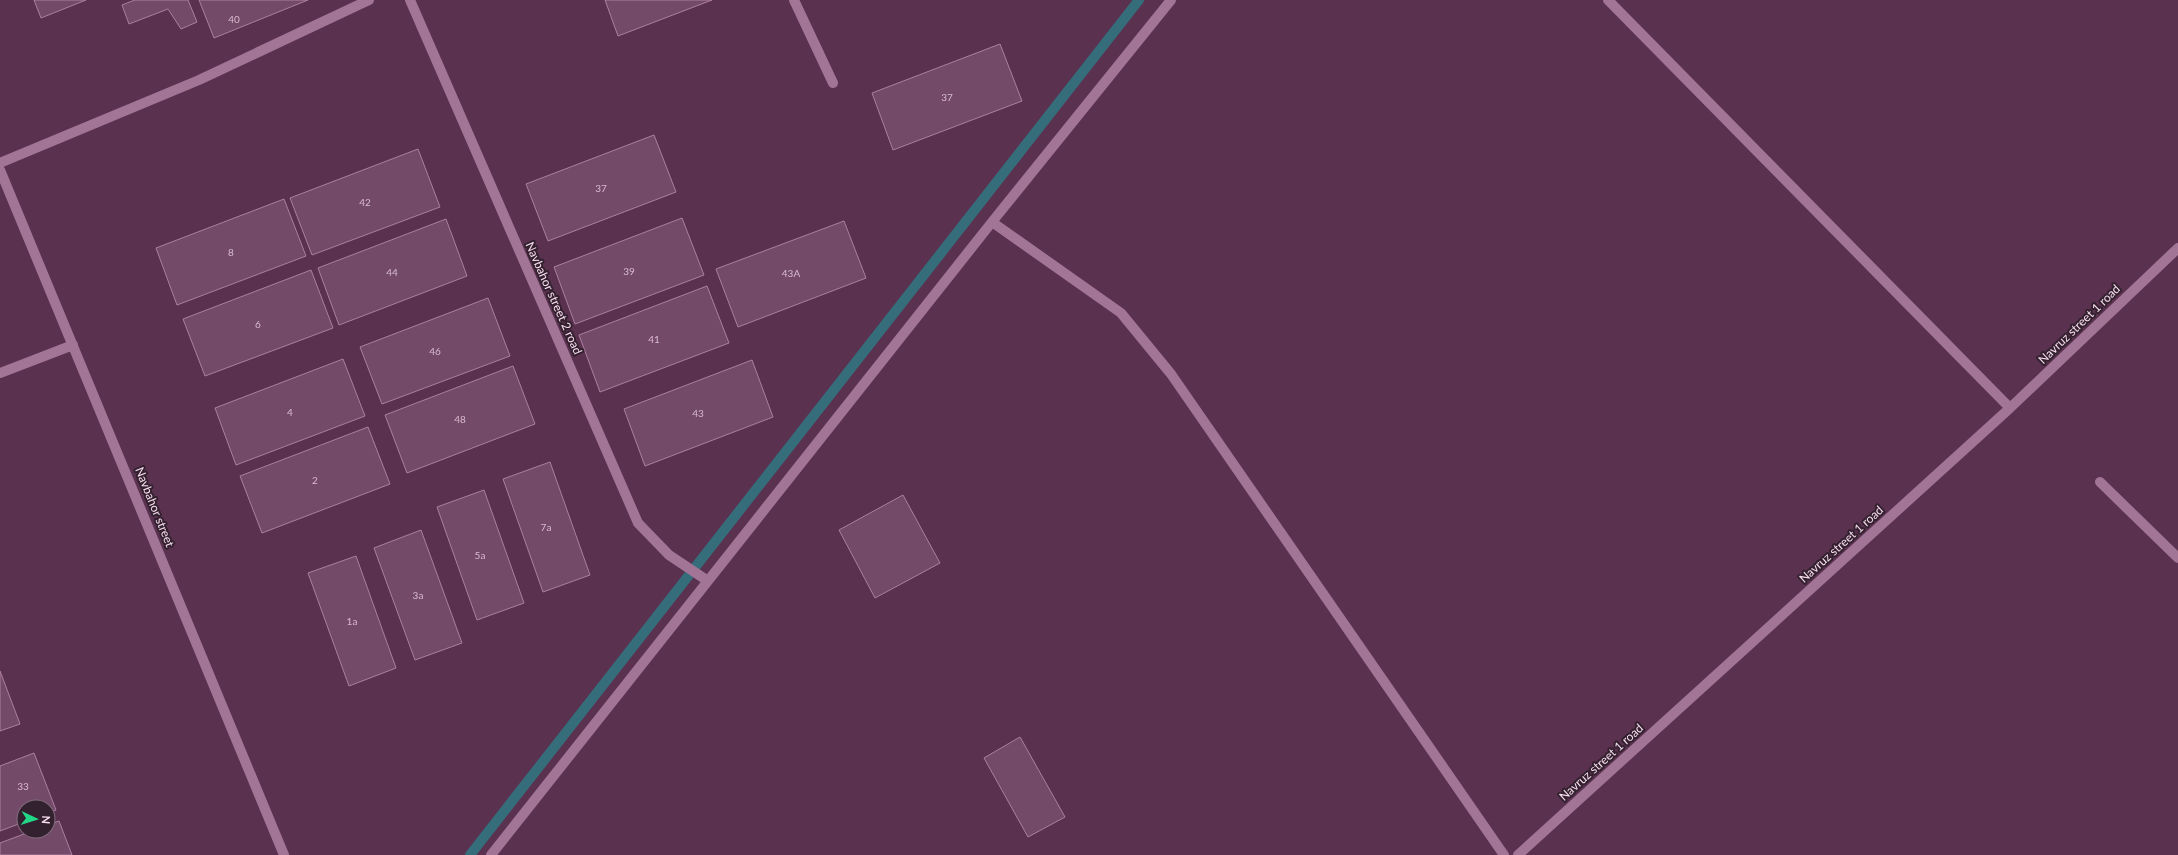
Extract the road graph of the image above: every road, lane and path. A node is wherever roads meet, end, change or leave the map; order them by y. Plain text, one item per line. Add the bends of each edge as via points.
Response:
1 (370, 0) edge
2 (410, 0) edge
3 (794, 0) edge
4 (1171, 0) edge
5 (1608, 0) edge
6 (833, 83) dead end
7 (0, 163) edge
8 (0, 170) edge
9 (992, 222) junction
10 (2178, 248) edge
11 (73, 345) junction
12 (0, 373) edge
13 (2010, 408) junction
14 (2100, 482) dead end
15 (2178, 558) edge
16 (708, 581) junction
17 (284, 855) edge
18 (491, 855) edge
19 (1504, 855) edge
20 (1518, 855) edge

1 - 7 street via 198,80
2 - 16 street, Navbahor street 2 road via 638,524 669,555
3 - 6 street
4 - 9 street
5 - 13 street
8 - 11 street, Navbahor street
9 - 16 street
9 - 19 street via 1121,313 1171,374
10 - 13 street, Navruz street 1 road
11 - 12 street
11 - 17 street, Navbahor street
13 - 20 street, Navruz street 1 road
14 - 15 street
16 - 18 street

